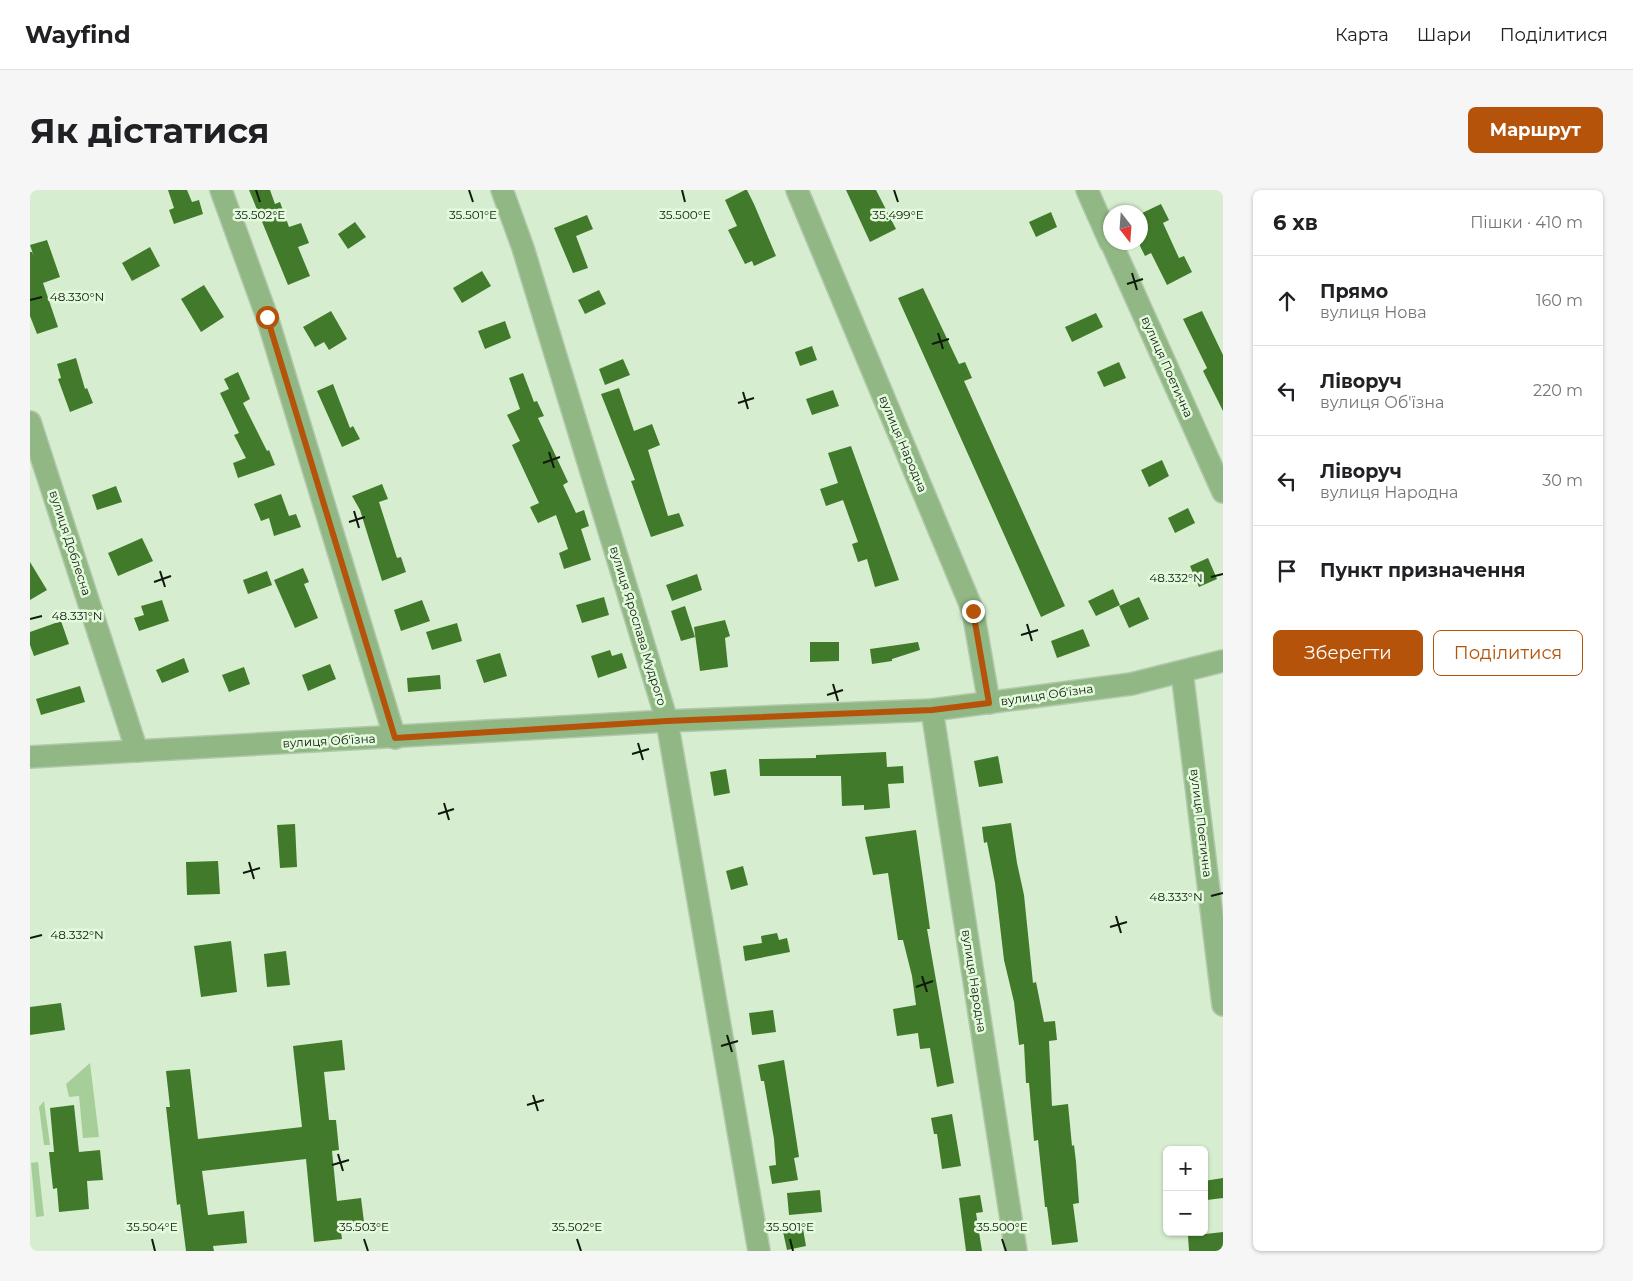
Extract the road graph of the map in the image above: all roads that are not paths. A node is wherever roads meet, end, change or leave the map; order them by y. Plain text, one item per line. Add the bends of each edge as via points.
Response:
1 (221, 190) edge
2 (502, 190) edge
3 (797, 190) edge
4 (1087, 190) edge
5 (1103, 225) edge
6 (1115, 250) edge
7 (30, 422) edge
8 (1223, 492) edge
9 (1223, 661) edge
10 (1182, 672) junction
11 (989, 703) junction
12 (932, 710) junction
13 (667, 721) junction
14 (395, 738) junction
15 (137, 751) junction
16 (30, 757) edge
17 (1223, 1005) edge
18 (759, 1251) edge
19 (1016, 1251) edge

1 - 14 street via 267,317
2 - 13 street, вулиця Ярослава Мудрого via 523,248
3 - 11 street, вулиця Народна via 973,611
4 - 5 street, вулиця Поетична
6 - 8 street, вулиця Поетична
7 - 15 street, вулиця Доблесна
9 - 10 street, вулиця Об'їзна
10 - 11 street, вулиця Об'їзна via 1131,684
10 - 17 street, вулиця Поетична
11 - 12 street, вулиця Об'їзна
12 - 13 street, вулиця Об'їзна
12 - 19 street, вулиця Народна
13 - 14 street, вулиця Об'їзна
13 - 18 street, вулиця Ярослава Мудрого
14 - 15 street, вулиця Об'їзна
15 - 16 street, вулиця Об'їзна

